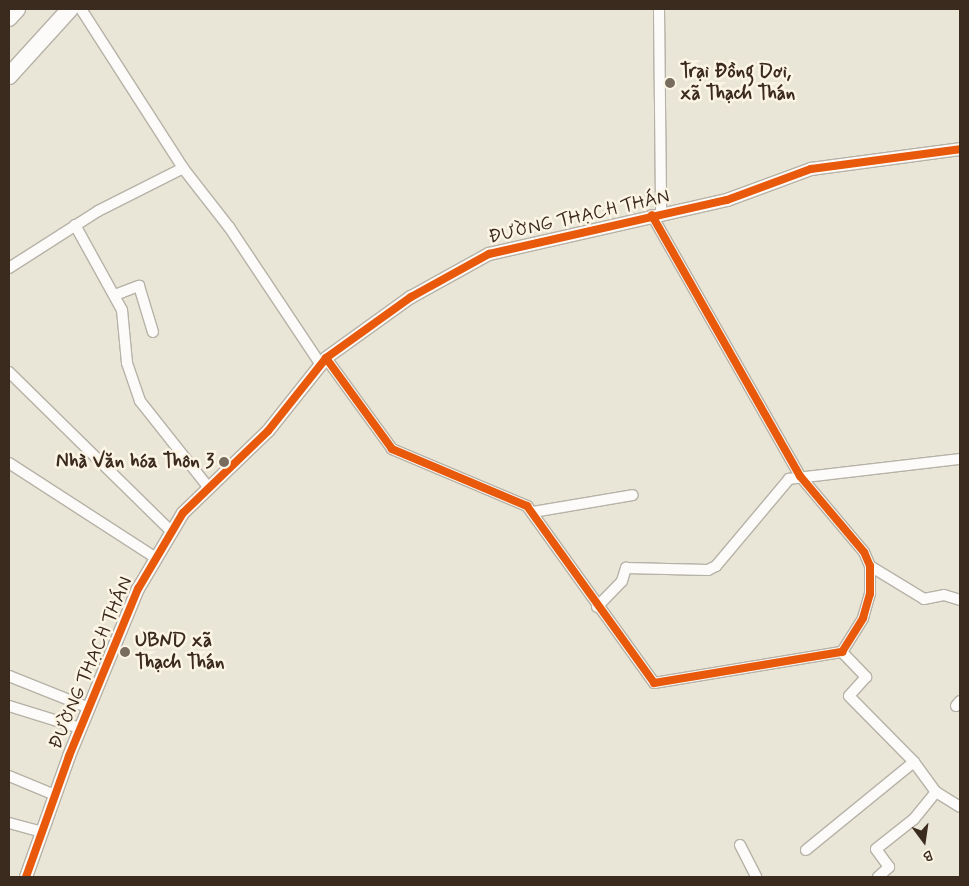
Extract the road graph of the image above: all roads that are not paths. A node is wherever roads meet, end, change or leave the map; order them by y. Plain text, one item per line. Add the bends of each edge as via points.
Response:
1 (17, 9) edge
2 (70, 9) edge
3 (82, 9) edge
4 (659, 9) edge
5 (9, 18) edge
6 (9, 76) edge
7 (960, 149) edge
8 (183, 168) junction
9 (656, 214) junction
10 (75, 225) junction
11 (9, 268) edge
12 (115, 295) junction
13 (153, 332) dead end
14 (324, 362) junction
15 (9, 372) edge
16 (960, 460) edge
17 (9, 463) edge
18 (800, 476) junction
19 (209, 488) junction
20 (633, 495) dead end
21 (533, 512) junction
22 (172, 532) junction
23 (156, 558) junction
24 (870, 566) junction
25 (960, 600) edge
26 (597, 607) junction
27 (842, 652) junction
28 (9, 676) edge
29 (9, 706) edge
30 (89, 708) junction
31 (80, 728) junction
32 (914, 762) junction
33 (9, 776) edge
34 (936, 792) junction
35 (55, 795) junction
36 (960, 807) edge
37 (9, 823) edge
38 (42, 832) junction
39 (740, 845) dead end
40 (806, 850) dead end
41 (26, 877) edge
42 (756, 877) edge
43 (878, 877) edge

1 - 5 main road
2 - 6 main road
3 - 8 street
4 - 9 street
7 - 9 street, ĐƯỜNG THẠCH THÁN via 811,169 727,200
8 - 10 street
8 - 14 street via 229,227
9 - 14 street, ĐƯỜNG THẠCH THÁN via 489,254 412,297
9 - 18 street
10 - 11 street
10 - 12 street
12 - 13 street via 139,286
12 - 19 street via 122,310 127,363 140,401
14 - 19 street, ĐƯỜNG THẠCH THÁN via 268,430
14 - 21 street via 392,449 519,501
15 - 22 street
16 - 18 street
17 - 23 street
18 - 24 street via 864,552
18 - 26 street via 783,484 716,566 708,570 626,568 622,580
19 - 22 street, ĐƯỜNG THẠCH THÁN
20 - 21 street
21 - 26 street
22 - 23 street, ĐƯỜNG THẠCH THÁN
23 - 30 street, ĐƯỜNG THẠCH THÁN via 138,589
24 - 25 street via 924,599 944,595
24 - 27 street via 864,618
26 - 27 street via 654,683
27 - 32 street via 866,677 849,696
28 - 30 street
29 - 31 street
30 - 31 street, ĐƯỜNG THẠCH THÁN
31 - 35 street, ĐƯỜNG THẠCH THÁN
32 - 34 street
32 - 40 street
33 - 35 street
34 - 36 street
34 - 43 street via 914,819 876,849 889,867
35 - 38 street, ĐƯỜNG THẠCH THÁN
37 - 38 street
38 - 41 street, ĐƯỜNG THẠCH THÁN
39 - 42 street

